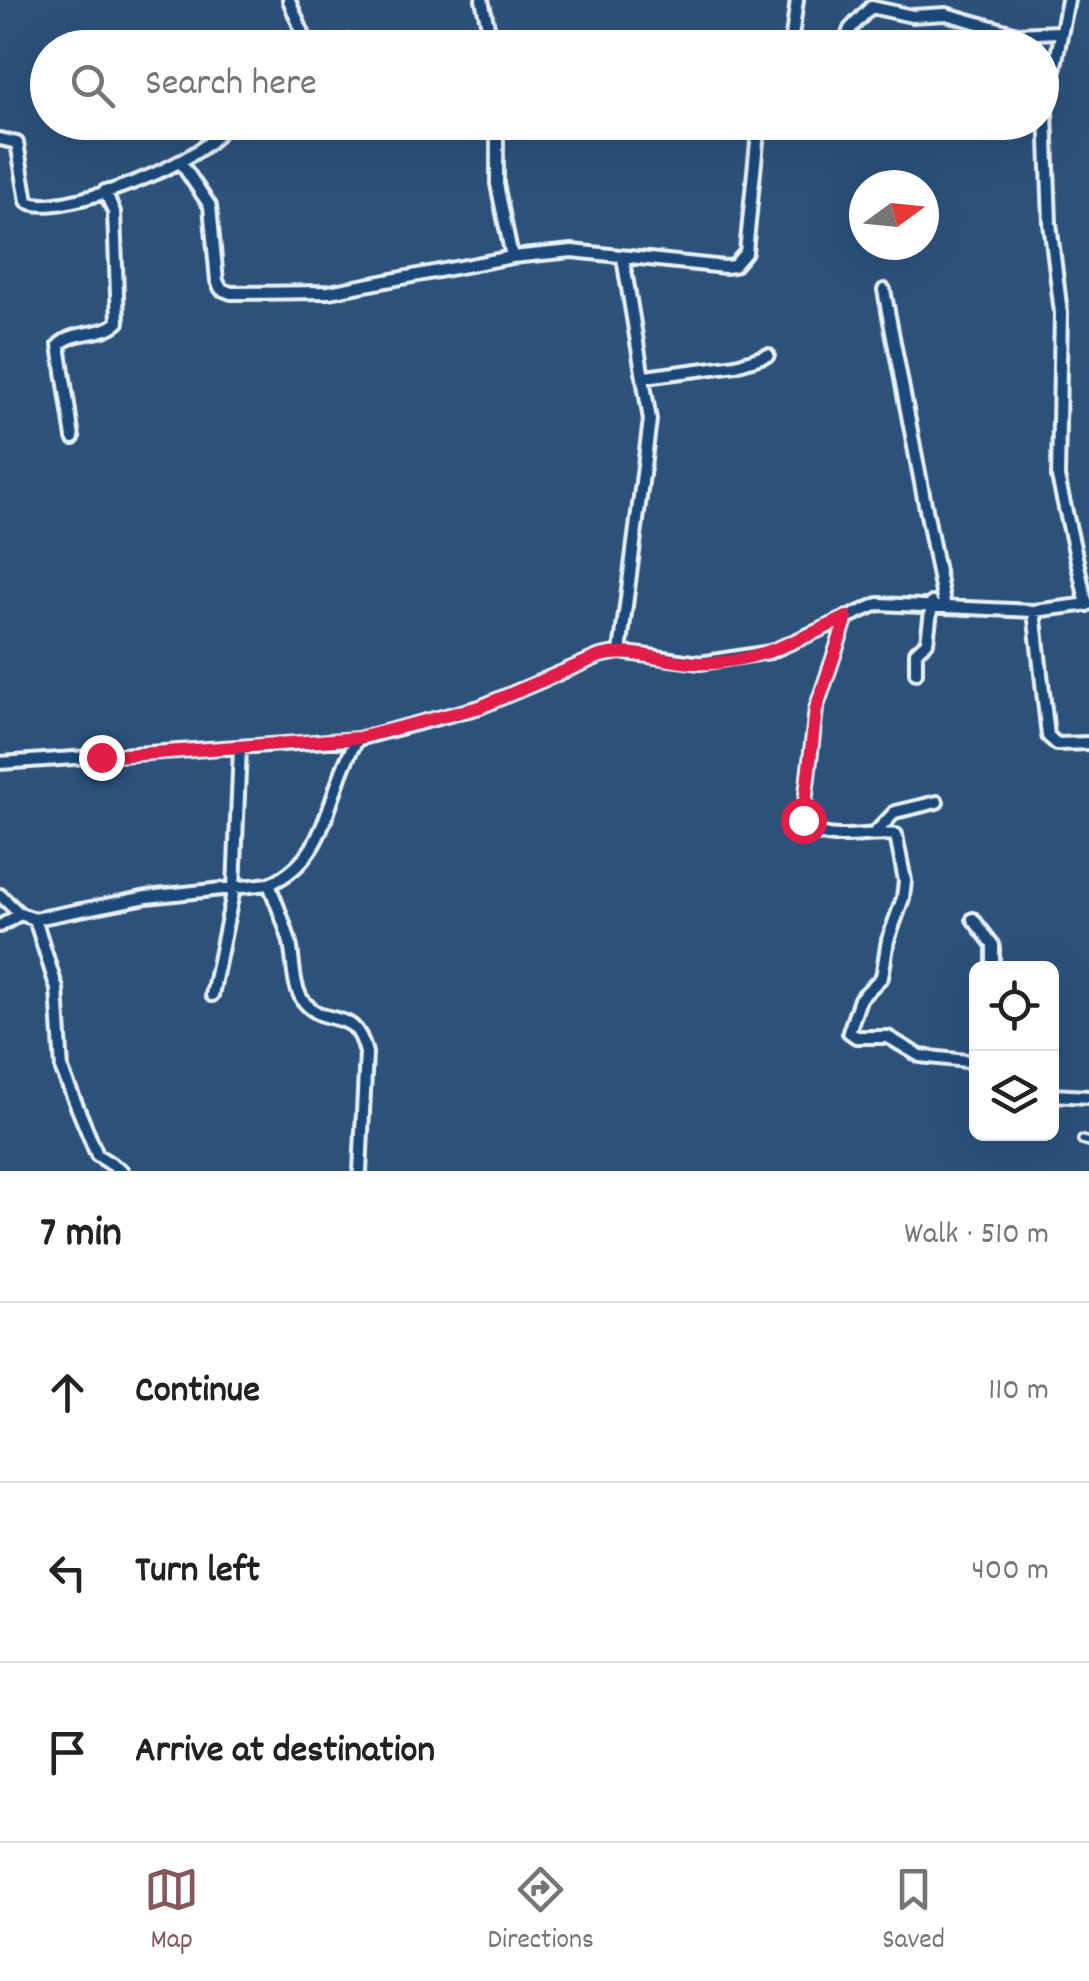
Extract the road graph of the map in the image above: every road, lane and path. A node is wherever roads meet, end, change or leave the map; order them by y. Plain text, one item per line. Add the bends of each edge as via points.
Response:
1 (290, 0) edge
2 (482, 0) edge
3 (796, 0) edge
4 (1068, 0) edge
5 (302, 30) edge
6 (488, 30) edge
7 (791, 30) edge
8 (850, 30) edge
9 (1003, 30) edge
10 (1059, 30) edge
11 (0, 139) edge
12 (217, 140) edge
13 (498, 140) edge
14 (757, 140) edge
15 (1047, 140) edge
16 (182, 163) junction
17 (105, 191) junction
18 (512, 257) junction
19 (623, 258) junction
20 (884, 290) dead end
21 (768, 355) dead end
22 (645, 377) junction
23 (73, 438) dead end
24 (938, 603) junction
25 (1088, 605) edge
26 (1034, 611) junction
27 (847, 617) junction
28 (620, 652) junction
29 (916, 673) dead end
30 (358, 738) junction
31 (1089, 743) edge
32 (240, 748) junction
33 (0, 763) edge
34 (936, 802) dead end
35 (874, 834) junction
36 (269, 884) junction
37 (234, 888) junction
38 (0, 895) edge
39 (20, 914) junction
40 (973, 918) dead end
41 (35, 920) junction
42 (0, 926) edge
43 (993, 961) edge
44 (212, 995) dead end
45 (969, 1061) edge
46 (1059, 1095) edge
47 (1089, 1097) edge
48 (122, 1171) edge
49 (360, 1171) edge

1 - 5 street
2 - 6 street
3 - 7 street
4 - 10 street
8 - 9 street via 871,7 912,16 946,14
11 - 17 street via 18,143 29,205
12 - 16 street
13 - 18 street via 497,184
14 - 19 street via 742,259 725,267
15 - 25 street via 1060,313 1058,477
16 - 17 street
16 - 18 street via 210,206 217,281 231,293 339,291
17 - 23 street via 114,212 118,322 59,345
18 - 19 street via 572,251
19 - 22 street
20 - 24 street
21 - 22 street via 736,366
22 - 28 street via 650,420
24 - 26 street
24 - 27 street via 878,604
24 - 29 street via 927,642 916,652
25 - 26 street
26 - 31 street via 1048,736 1057,744
27 - 28 street via 770,652 712,662
27 - 35 street via 816,709 803,820 828,835
28 - 30 street via 480,707
30 - 32 street
30 - 36 street via 318,840
32 - 33 street
32 - 37 street
34 - 35 street via 895,812
35 - 45 street via 899,839 905,889 882,977 860,998 848,1032 888,1037 920,1056
36 - 37 street
36 - 49 street via 306,1005 346,1019 363,1038
37 - 41 street
37 - 44 street
38 - 39 street
39 - 41 street
39 - 42 street
40 - 43 street via 992,945
41 - 48 street via 57,989 62,1070 98,1155
46 - 47 street

